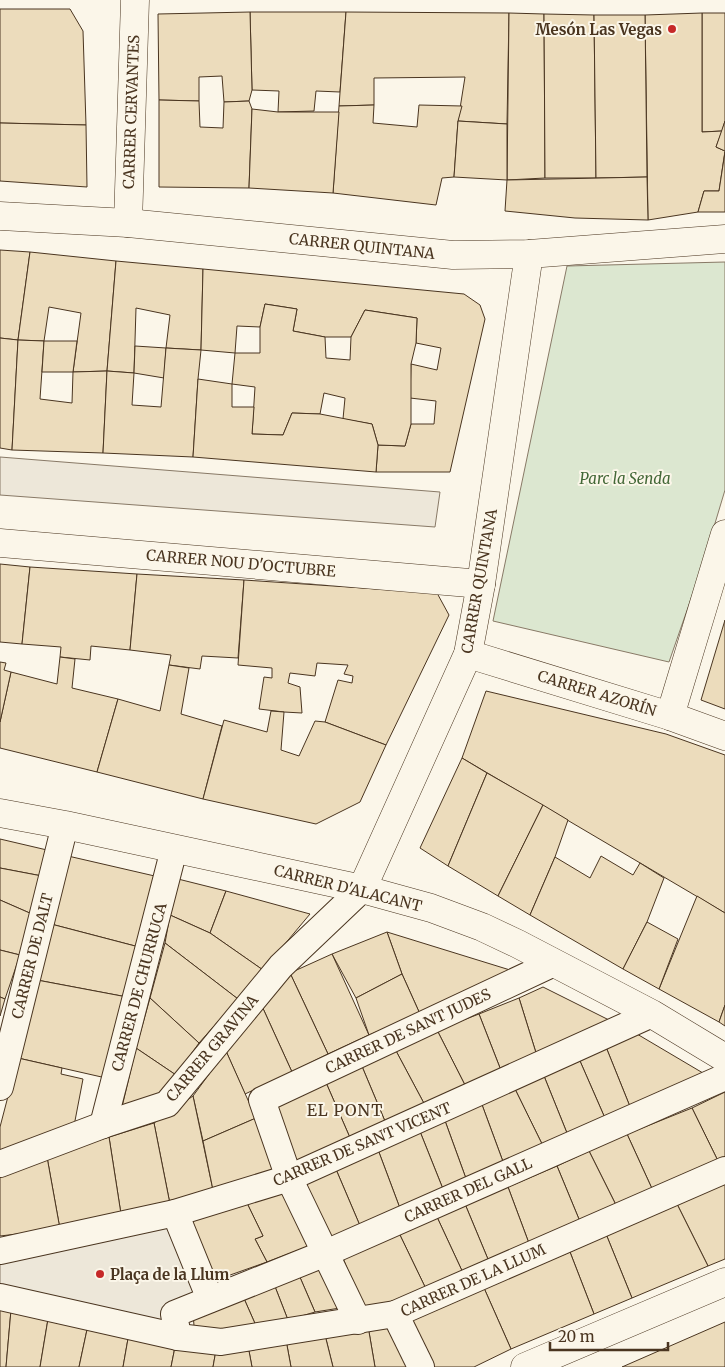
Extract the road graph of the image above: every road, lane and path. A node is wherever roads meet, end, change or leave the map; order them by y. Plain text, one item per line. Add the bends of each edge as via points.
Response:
1 (134, 0) edge
2 (0, 216) edge
3 (128, 223) junction
4 (725, 239) edge
5 (529, 254) junction
6 (725, 534) edge
7 (0, 544) edge
8 (482, 584) junction
9 (468, 654) junction
10 (670, 716) junction
11 (725, 736) edge
12 (0, 813) edge
13 (64, 825) junction
14 (174, 849) junction
15 (362, 889) junction
16 (554, 963) junction
17 (652, 1014) junction
18 (725, 1058) edge
19 (725, 1078) edge
20 (0, 1087) edge
21 (103, 1125) junction
22 (0, 1164) edge
23 (725, 1170) edge
24 (289, 1178) junction
25 (175, 1213) junction
26 (0, 1252) edge
27 (326, 1253) junction
28 (725, 1282) edge
29 (0, 1297) edge
30 (210, 1299) junction
31 (396, 1314) junction
32 (358, 1321) junction
33 (178, 1337) junction
34 (421, 1367) edge
35 (525, 1367) edge

1 - 3 street, CARRER CERVANTES
2 - 3 street, CARRER QUINTANA
3 - 5 street, CARRER QUINTANA via 453,256
4 - 5 street, CARRER QUINTANA
5 - 8 street, CARRER QUINTANA
6 - 10 street
7 - 8 street, CARRER NOU D'OCTUBRE
8 - 9 street, CARRER QUINTANA
9 - 10 street, CARRER AZORÍN
9 - 15 street, CARRER QUINTANA
10 - 11 street, CARRER AZORÍN
12 - 13 street, CARRER D'ALACANT
13 - 14 street, CARRER D'ALACANT
13 - 20 street, CARRER DE DALT
14 - 15 street, CARRER D'ALACANT
14 - 21 street, CARRER DE CHURRUCA
15 - 16 street, CARRER D'ALACANT via 431,908 518,944
15 - 21 street, CARRER GRAVINA via 281,966 167,1104
16 - 17 street, CARRER D'ALACANT
16 - 24 street, CARRER DE SANT JUDES via 262,1100
17 - 18 street, CARRER D'ALACANT
17 - 24 street, CARRER DE SANT VICENT
19 - 27 street, CARRER DEL GALL
21 - 22 street, CARRER GRAVINA
23 - 31 street, CARRER DE LA LLUM
24 - 25 street, CARRER DE SANT VICENT
24 - 27 street
25 - 26 street, CARRER DE SANT VICENT
25 - 30 street
27 - 30 street, CARRER DEL GALL
27 - 32 street
28 - 35 street
29 - 33 street, CARRER DE LA LLUM
30 - 33 street, CARRER DEL GALL via 174,1314
31 - 32 street, CARRER DE LA LLUM
31 - 34 street
32 - 33 street, CARRER DE LA LLUM via 221,1342

